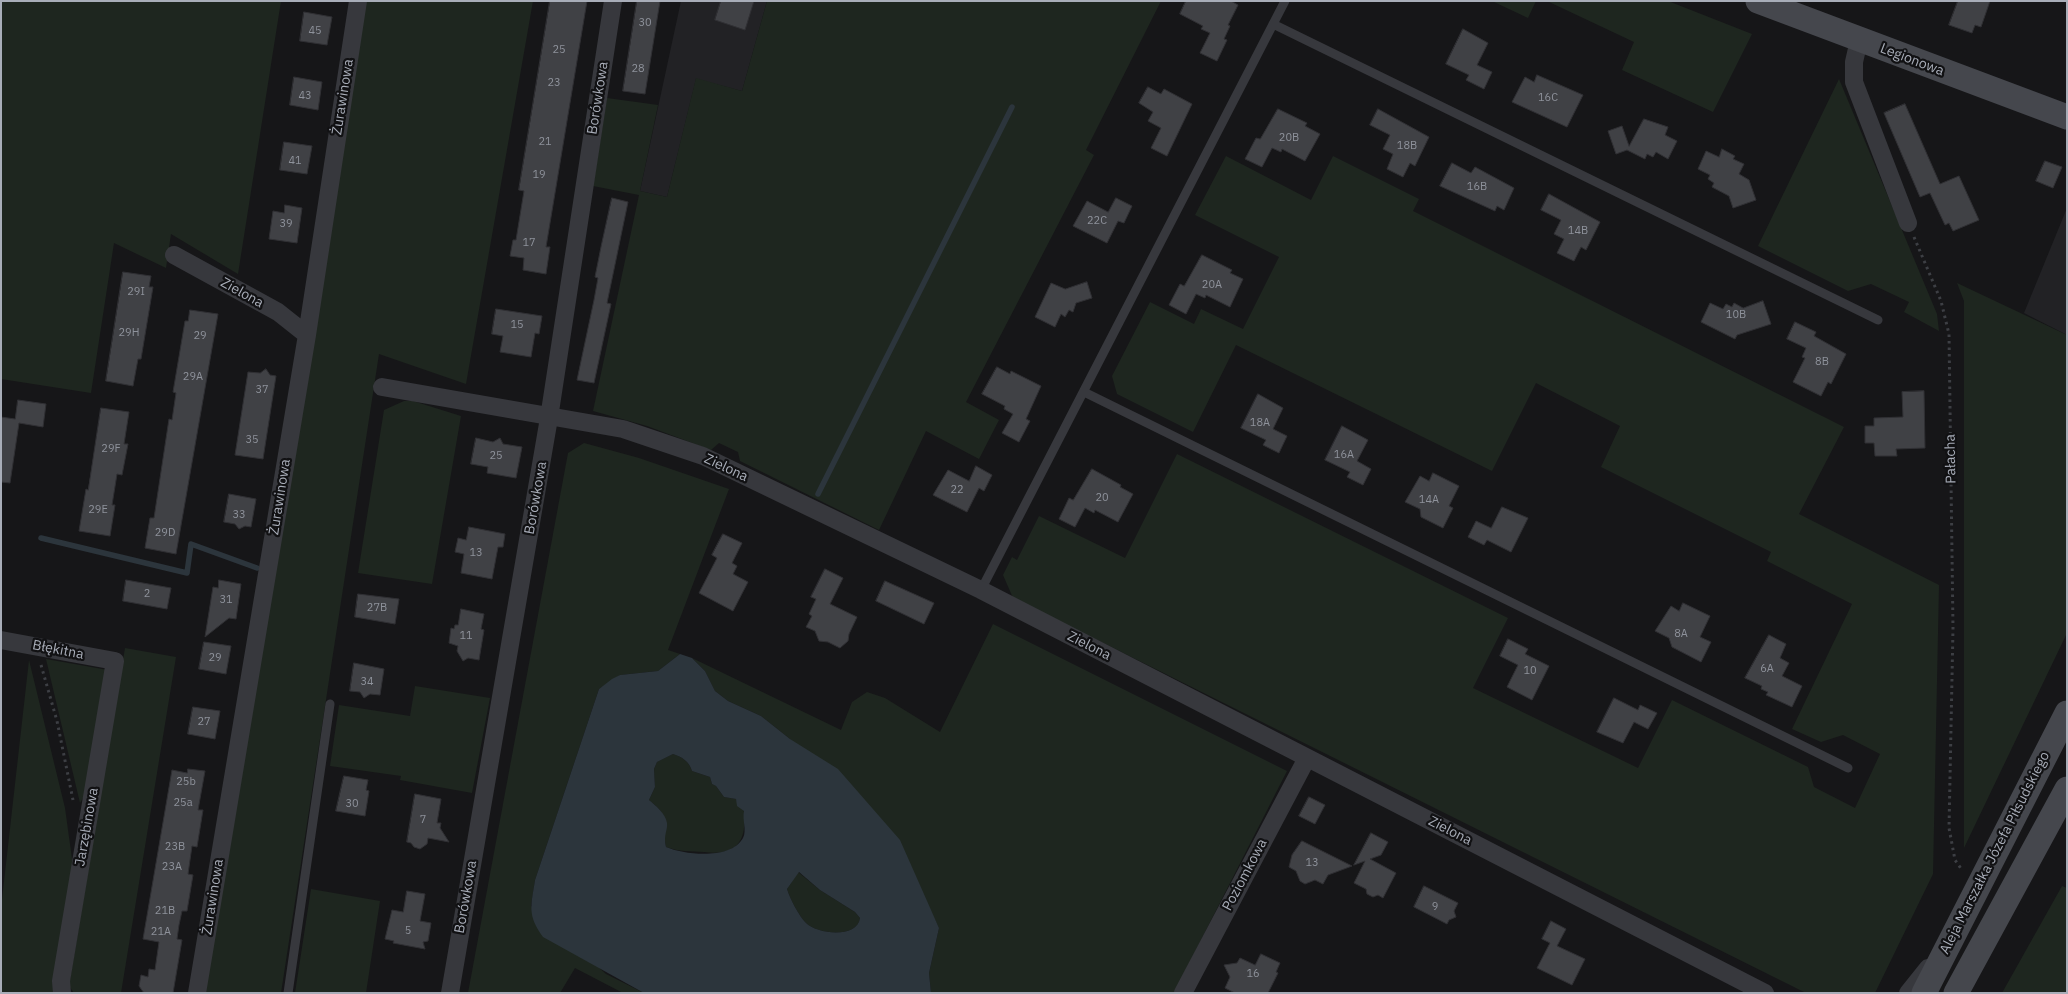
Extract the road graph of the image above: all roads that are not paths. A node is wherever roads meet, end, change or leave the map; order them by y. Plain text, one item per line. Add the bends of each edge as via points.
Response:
1 (358, 1) edge
2 (613, 1) edge
3 (1285, 1) edge
4 (1758, 1) edge
5 (1273, 24) junction
6 (1859, 40) junction
7 (2067, 117) edge
8 (1908, 222) road end
9 (174, 255) dead end
10 (1878, 320) dead end
11 (307, 335) junction
12 (382, 387) dead end
13 (1084, 392) junction
14 (549, 418) junction
15 (981, 590) junction
16 (1, 640) edge
17 (115, 661) joint
18 (330, 704) dead end
19 (2067, 713) edge
20 (1307, 758) junction
21 (1848, 768) dead end
22 (2067, 789) edge
23 (1951, 940) junction
24 (62, 993) edge
25 (197, 993) edge
26 (288, 993) edge
27 (450, 993) edge
28 (1183, 993) edge
29 (1765, 993) edge
30 (1908, 993) edge
31 (1924, 993) edge
32 (1956, 993) edge

1 - 11 street, Żurawinowa
2 - 14 street, Borówkowa
3 - 5 lane
4 - 6 main road, Legionowa
5 - 10 lane
5 - 13 lane
6 - 7 main road, Legionowa
6 - 8 street via 1854,82
9 - 11 street, Zielona via 278,312
11 - 25 street, Żurawinowa
12 - 14 street, Zielona
13 - 15 lane
13 - 21 lane
14 - 15 street, Zielona via 623,430 703,456
14 - 27 street, Borówkowa
15 - 20 street, Zielona
16 - 17 street, Błękitna
17 - 24 street, Jarzębinowa via 61,981
18 - 26 lane
19 - 23 main road, Aleja Marszałka Józefa Piłsudskiego
20 - 28 street, Poziomkowa
20 - 29 street, Zielona
22 - 32 main road
23 - 30 street
23 - 31 main road, Aleja Marszałka Józefa Piłsudskiego

